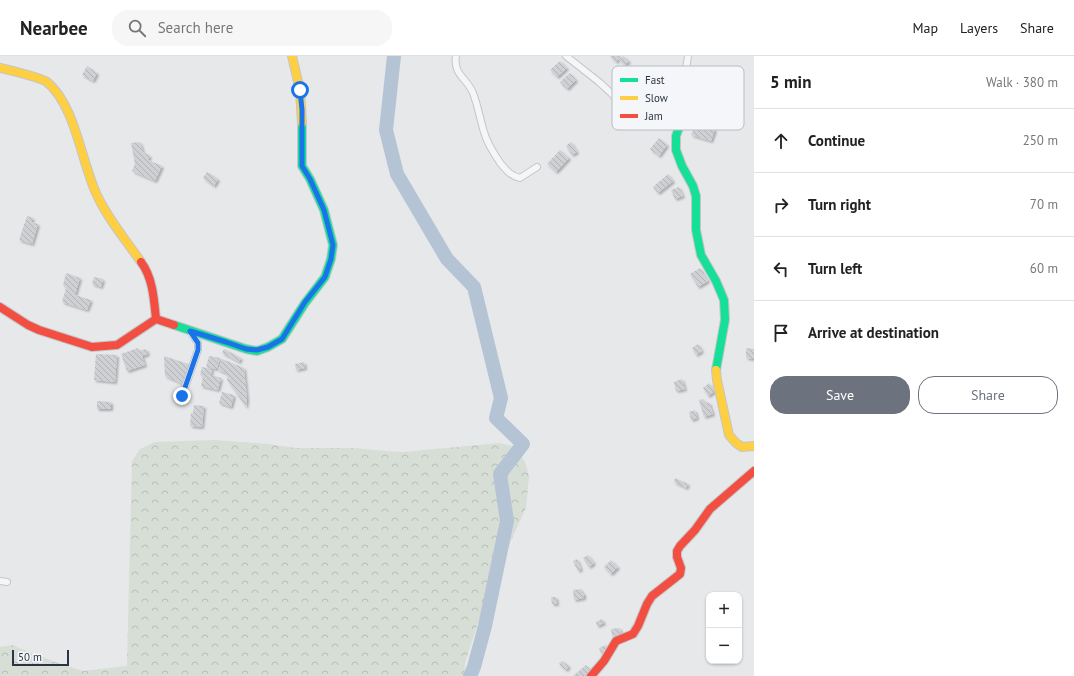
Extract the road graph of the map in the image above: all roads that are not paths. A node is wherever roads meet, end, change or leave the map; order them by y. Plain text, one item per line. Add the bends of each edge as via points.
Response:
1 (292, 56) edge
2 (456, 56) edge
3 (566, 56) edge
4 (688, 56) edge
5 (686, 66) edge
6 (0, 68) edge
7 (612, 94) edge
8 (678, 130) edge
9 (537, 167) dead end
10 (0, 307) edge
11 (156, 319) junction
12 (190, 331) junction
13 (182, 396) dead end
14 (754, 446) edge
15 (754, 471) edge
16 (0, 581) edge
17 (7, 582) dead end
18 (591, 676) edge

1 - 12 street via 300,90 302,166 324,210 333,245 325,277 305,302 282,339 268,347 246,349
2 - 9 street via 457,70 473,91 484,132 493,153 514,177 520,178
3 - 7 street
4 - 5 street
6 - 11 street via 46,81 63,100 97,195 147,270
8 - 14 street via 676,150 696,196 696,230 701,255 724,300 725,320 716,369 729,435 742,447
10 - 11 street via 39,330 92,347 117,345
11 - 12 street
12 - 13 street via 198,343 198,350
15 - 18 street via 710,510 680,546 677,557 681,568 680,574 662,586 653,596 633,634 616,641
16 - 17 street

